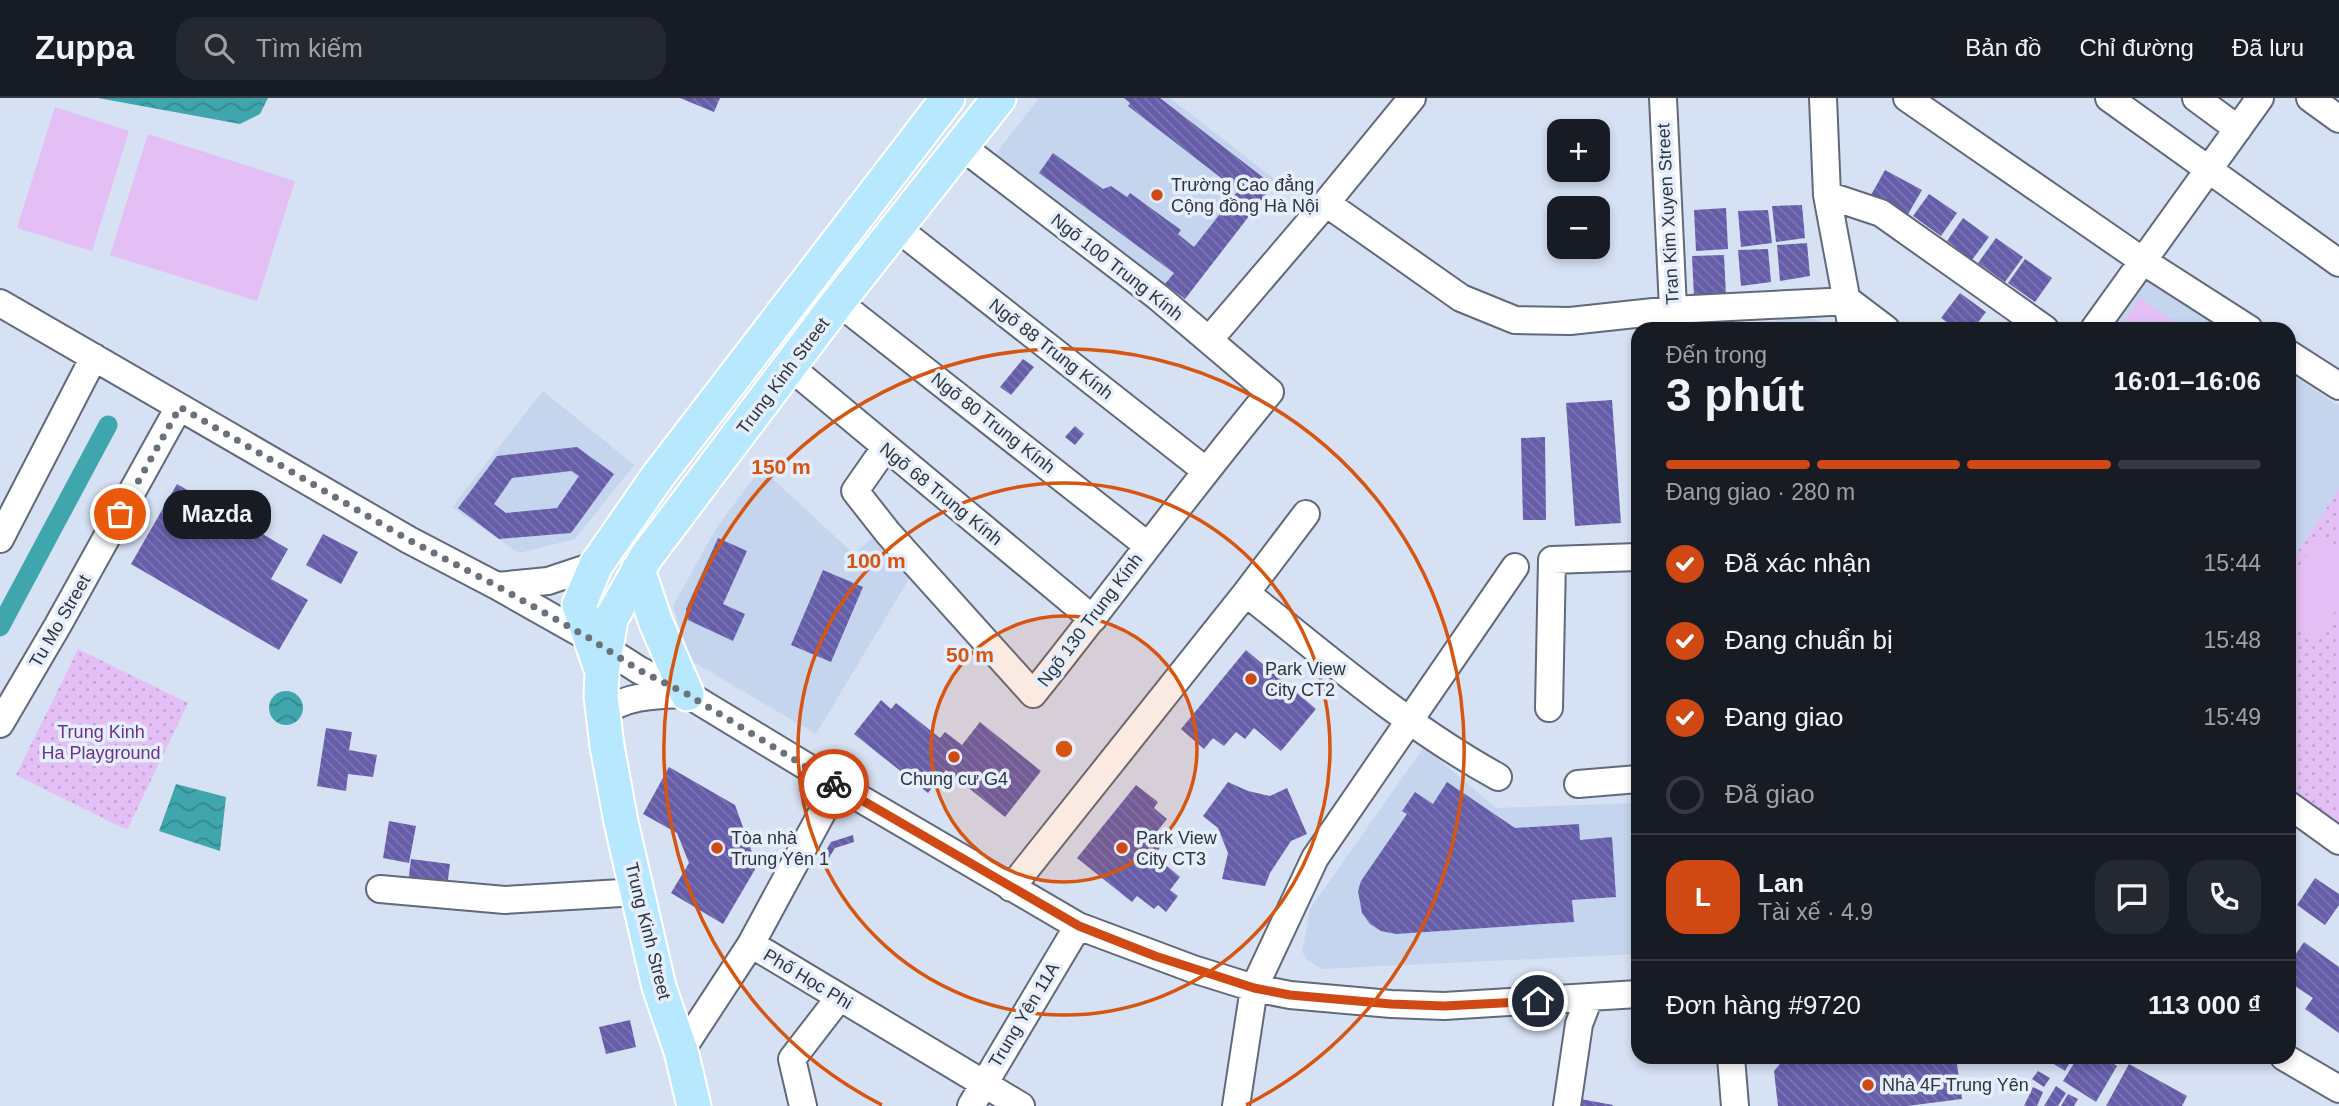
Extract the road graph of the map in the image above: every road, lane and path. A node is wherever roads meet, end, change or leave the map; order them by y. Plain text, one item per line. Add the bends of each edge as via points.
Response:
1 (948, 98) edge
2 (999, 98) edge
3 (1412, 98) edge
4 (1663, 98) edge
5 (1823, 98) edge
6 (1907, 98) edge
7 (2109, 98) edge
8 (2196, 98) edge
9 (2260, 98) edge
10 (2310, 98) edge
11 (2339, 119) edge
12 (2238, 129) junction
13 (961, 146) junction
14 (2208, 170) junction
15 (1827, 195) junction
16 (1326, 203) junction
17 (897, 228) junction
18 (2143, 261) junction
19 (2339, 263) edge
20 (1849, 301) junction
21 (838, 302) junction
22 (0, 303) edge
23 (1673, 320) edge
24 (1851, 322) edge
25 (1877, 322) edge
26 (2035, 322) edge
27 (2099, 322) edge
28 (2238, 322) edge
29 (1209, 340) junction
30 (94, 357) junction
31 (2296, 358) edge
32 (790, 367) junction
33 (2339, 386) edge
34 (1270, 392) joint
35 (180, 407) junction
36 (886, 448) junction
37 (1205, 470) junction
38 (1306, 514) dead end
39 (0, 539) edge
40 (1147, 545) junction
41 (1631, 557) edge
42 (596, 565) junction
43 (1515, 567) dead end
44 (638, 570) junction
45 (497, 586) junction
46 (1246, 593) junction
47 (1093, 619) junction
48 (599, 652) junction
49 (687, 694) junction
50 (1549, 708) dead end
51 (602, 715) junction
52 (1408, 722) junction
53 (0, 724) edge
54 (1498, 777) dead end
55 (1631, 780) edge
56 (1578, 784) dead end
57 (837, 785) junction
58 (2296, 810) edge
59 (2339, 841) edge
60 (1011, 888) junction
61 (380, 889) dead end
62 (638, 892) junction
63 (1079, 926) junction
64 (751, 944) junction
65 (1254, 988) junction
66 (1631, 995) edge
67 (1589, 998) junction
68 (839, 999) junction
69 (681, 1051) junction
70 (1732, 1064) edge
71 (2296, 1064) edge
72 (2339, 1089) edge
73 (978, 1095) edge
74 (694, 1106) edge
75 (803, 1106) edge
76 (1021, 1106) edge
77 (1236, 1106) edge
78 (1567, 1106) edge
79 (1735, 1106) edge

1 - 42 main road, Trung Kinh Street via 674,454
2 - 13 main road, Trung Kinh Street
3 - 16 street
4 - 23 street, Tran Kim Xuyen Street
5 - 15 street
6 - 18 street
7 - 14 street
8 - 12 street
9 - 12 street
10 - 11 street
12 - 14 street
13 - 17 main road, Trung Kinh Street
13 - 29 street, Ngõ 100 Trung Kính
14 - 18 street
14 - 19 street
15 - 20 street
15 - 26 street via 1881,213
16 - 23 street via 1461,298 1515,320
16 - 29 street
17 - 21 main road, Trung Kinh Street
17 - 37 street, Ngõ 88 Trung Kính
18 - 27 street
18 - 28 street
20 - 23 street
20 - 24 street
20 - 25 street
21 - 32 main road, Trung Kinh Street
21 - 40 street, Ngõ 80 Trung Kính
22 - 30 street
29 - 34 street, Ngõ 100 Trung Kính
30 - 35 street
30 - 39 street
31 - 33 street
32 - 36 street, Ngõ 68 Trung Kính
32 - 44 main road, Trung Kinh Street
34 - 37 street, Ngõ 130 Trung Kính
35 - 45 street
35 - 53 street, Tu Mo Street
36 - 47 street, Ngõ 68 Trung Kính
36 - 47 street, Ngõ 130 Trung Kính via 855,491 1033,694
37 - 40 street, Ngõ 130 Trung Kính
38 - 46 street
40 - 47 street, Ngõ 130 Trung Kính
41 - 50 street via 1552,560
42 - 45 street via 548,581
42 - 48 main road, Trung Kinh Street via 579,605
43 - 52 street
44 - 48 main road, Trung Kinh Street
44 - 49 main road
45 - 48 street
46 - 52 street
46 - 60 street
48 - 49 street
48 - 51 main road, Trung Kinh Street
49 - 51 street via 619,703
49 - 57 street
51 - 62 main road, Trung Kinh Street
52 - 54 street
52 - 65 street via 1315,858
55 - 56 street
57 - 60 street
57 - 64 street, Phố Học Phi
58 - 59 street
60 - 63 street
61 - 62 street via 505,900
62 - 69 main road, Trung Kinh Street via 659,987
63 - 65 street
63 - 73 street, Trung Yên 11A
64 - 68 street, Phố Học Phi
64 - 69 street
65 - 67 street via 1290,995 1444,1006
65 - 77 street
66 - 67 street
67 - 78 street via 1579,1024
68 - 73 street, Phố Học Phi
68 - 75 street via 792,1059
69 - 74 main road, Trung Kinh Street
70 - 79 street
71 - 72 street
73 - 76 street, Phố Học Phi

